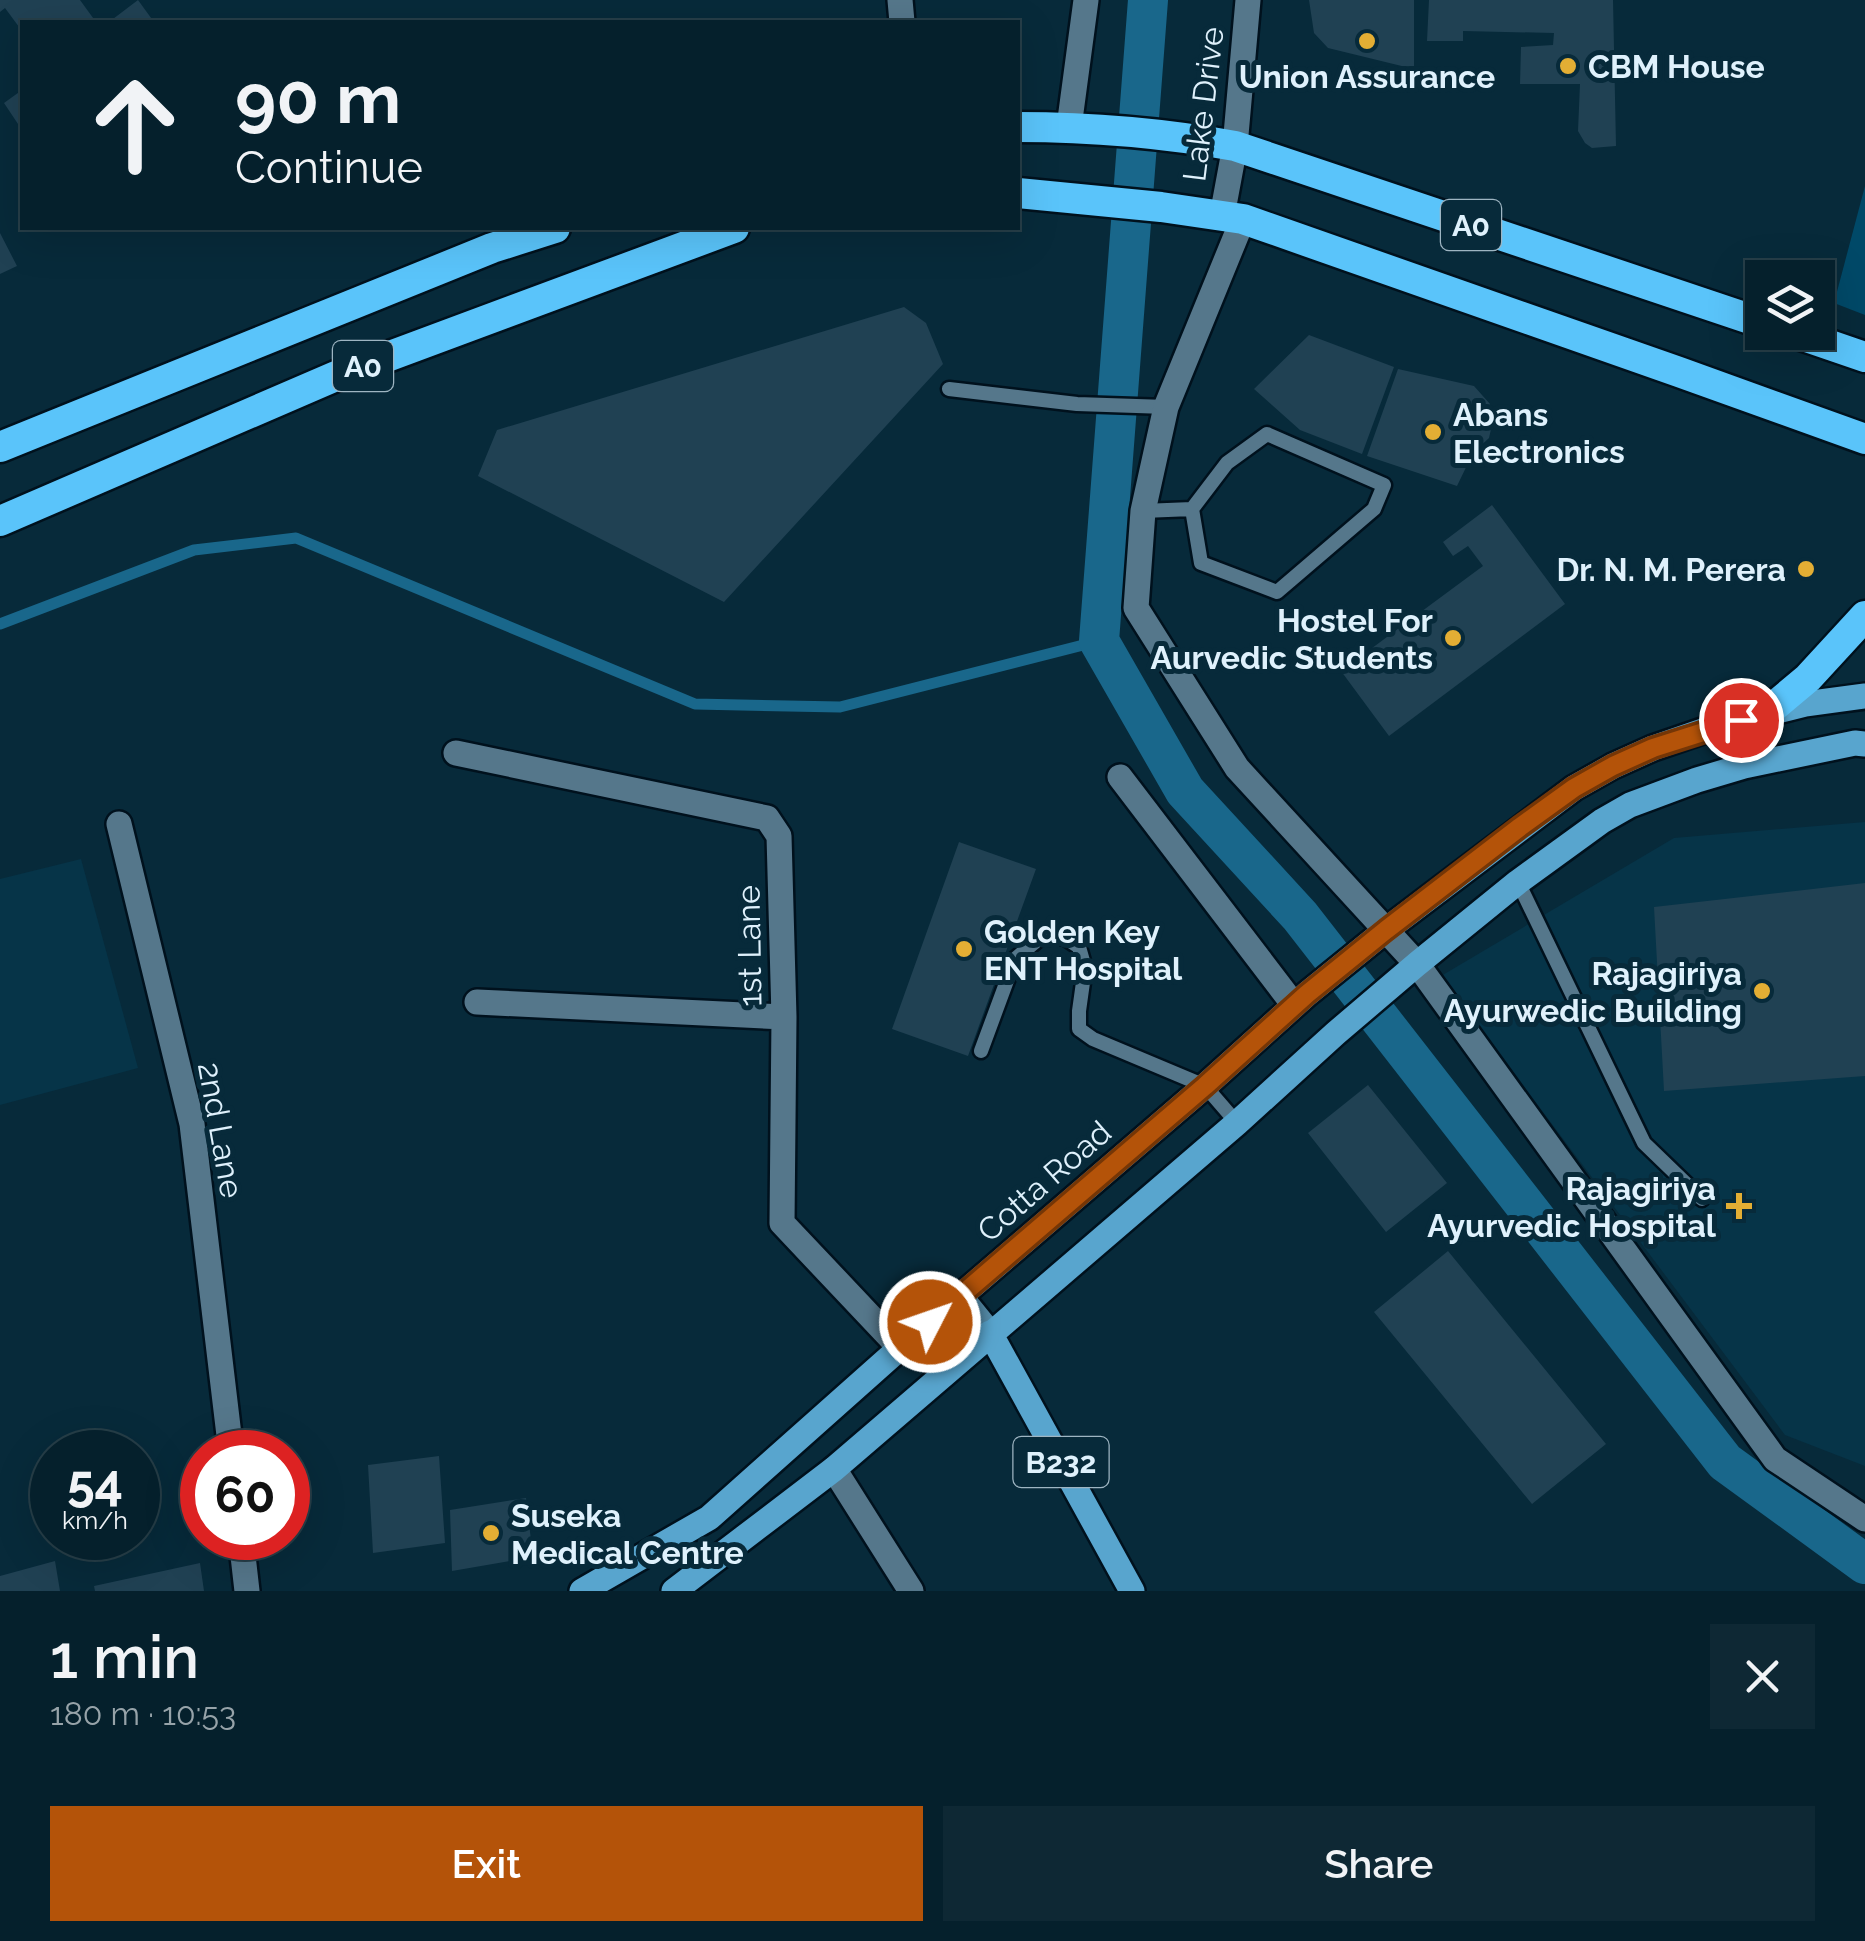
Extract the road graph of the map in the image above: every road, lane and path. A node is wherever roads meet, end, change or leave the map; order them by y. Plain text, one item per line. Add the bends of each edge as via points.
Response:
1 (1086, 0) edge
2 (1248, 0) edge
3 (1020, 127) edge
4 (1069, 127) junction
5 (1234, 146) junction
6 (1020, 193) edge
7 (1233, 218) junction
8 (549, 230) edge
9 (729, 230) edge
10 (1745, 317) edge
11 (1835, 347) edge
12 (1865, 357) edge
13 (949, 389) dead end
14 (1166, 406) junction
15 (1854, 436) edge
16 (0, 447) edge
17 (1865, 464) edge
18 (1192, 509) junction
19 (1143, 511) junction
20 (0, 521) edge
21 (1865, 616) edge
22 (1865, 643) edge
23 (1808, 678) junction
24 (1865, 696) edge
25 (1765, 714) junction
26 (1862, 742) edge
27 (456, 752) dead end
28 (1120, 777) dead end
29 (119, 824) dead end
30 (1518, 882) junction
31 (1386, 930) junction
32 (1417, 964) junction
33 (1300, 1000) junction
34 (477, 1002) dead end
35 (784, 1017) junction
36 (981, 1051) dead end
37 (1205, 1086) junction
38 (1236, 1123) junction
39 (1702, 1199) dead end
40 (960, 1296) junction
41 (990, 1333) junction
42 (900, 1348) junction
43 (228, 1430) edge
44 (834, 1469) junction
45 (1865, 1518) edge
46 (243, 1560) edge
47 (247, 1591) edge
48 (582, 1591) edge
49 (674, 1591) edge
50 (911, 1591) edge
51 (1132, 1591) edge

1 - 4 street
2 - 5 street, Lake Drive
3 - 4 highway, A0
4 - 5 highway, A0
5 - 7 street, Lake Drive
5 - 10 highway, A0
6 - 7 highway, A0
7 - 14 street, Lake Drive
7 - 15 highway, A0
8 - 16 highway, A0
9 - 20 highway, A0 via 336,376
11 - 12 highway
13 - 14 lane
14 - 19 street, Lake Drive
15 - 17 highway
18 - 18 lane via 1202,563 1276,592 1374,510 1384,485 1267,434 1227,463
18 - 19 lane
19 - 31 street, Lake Drive via 1136,608 1237,768
21 - 23 highway
22 - 23 highway
23 - 25 highway
24 - 25 main road, Cotta Road
25 - 31 main road, Cotta Road via 1653,748 1574,788
26 - 30 main road via 1744,766 1630,805
27 - 35 street, 1st Lane via 767,818 779,836
28 - 33 street
29 - 43 street, 2nd Lane via 192,1124
30 - 32 main road
30 - 39 lane via 1644,1143
31 - 32 street, Lake Drive
31 - 33 main road, Cotta Road
32 - 38 main road
32 - 45 street, Lake Drive via 1775,1459
33 - 37 main road, Cotta Road
34 - 35 street
35 - 42 street, 1st Lane via 782,1223
36 - 37 lane via 1015,960 1040,938 1064,938 1079,946 1085,968 1079,1029
37 - 38 lane
37 - 40 main road, Cotta Road
38 - 41 main road
40 - 41 main road
40 - 42 main road, Cotta Road
41 - 44 main road
41 - 51 main road, B232
42 - 48 main road, Cotta Road via 710,1518
44 - 49 main road
44 - 50 street
46 - 47 street

